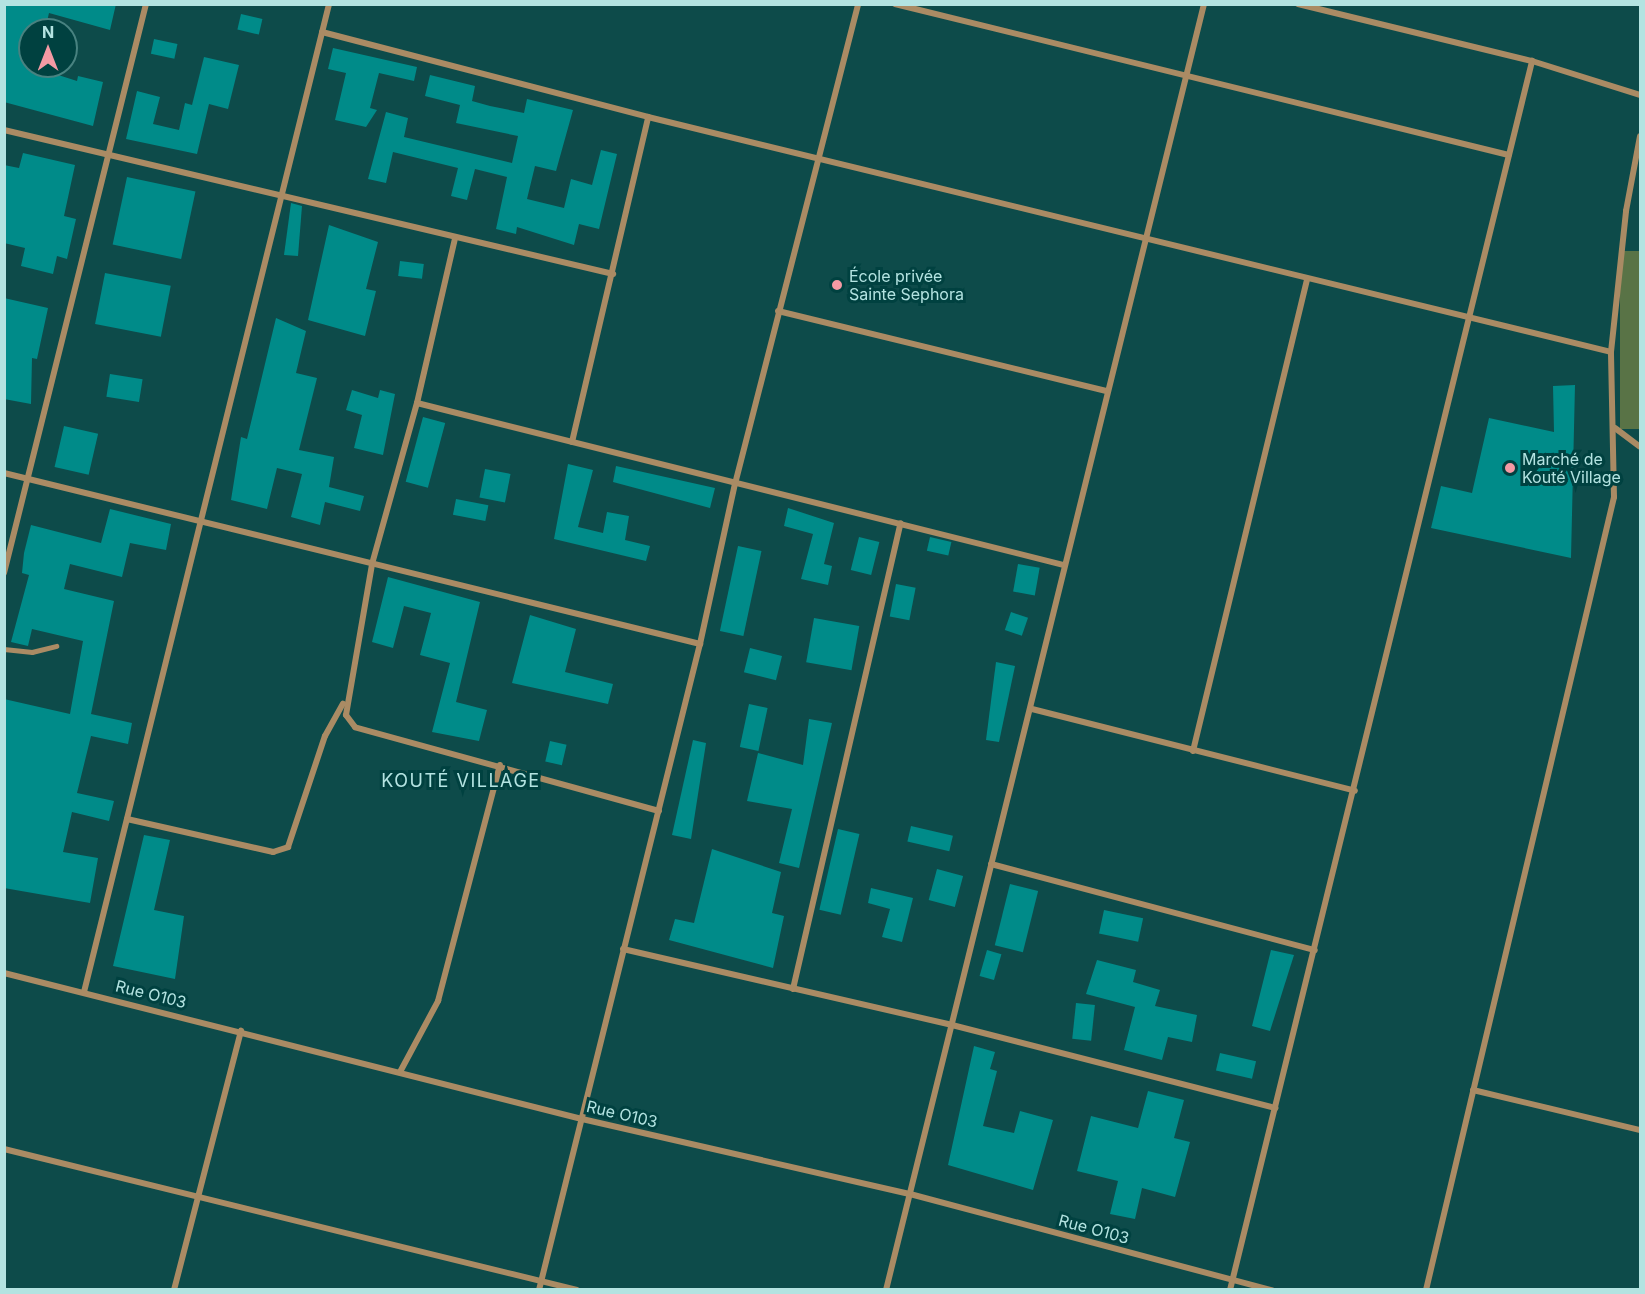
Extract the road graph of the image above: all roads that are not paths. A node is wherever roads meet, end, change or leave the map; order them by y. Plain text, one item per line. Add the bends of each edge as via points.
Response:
1 (146, 4) edge
2 (329, 4) edge
3 (858, 4) edge
4 (895, 4) edge
5 (1204, 4) edge
6 (1298, 4) edge
7 (322, 32) junction
8 (1532, 61) junction
9 (1185, 77) junction
10 (1641, 95) edge
11 (648, 117) junction
12 (4, 130) edge
13 (1641, 136) edge
14 (1509, 155) junction
15 (111, 157) junction
16 (817, 158) junction
17 (282, 198) junction
18 (454, 239) junction
19 (1145, 239) junction
20 (613, 274) junction
21 (1307, 281) junction
22 (778, 311) junction
23 (1472, 319) junction
24 (1611, 352) junction
25 (1107, 391) junction
26 (417, 403) junction
27 (1615, 428) junction
28 (572, 442) junction
29 (1641, 447) edge
30 (4, 473) edge
31 (28, 480) junction
32 (735, 484) junction
33 (202, 521) junction
34 (901, 523) junction
35 (372, 564) junction
36 (1064, 565) junction
37 (4, 573) edge
38 (700, 644) junction
39 (57, 646) dead end
40 (4, 649) edge
41 (343, 704) junction
42 (1032, 709) junction
43 (1193, 751) junction
44 (500, 765) junction
45 (1354, 791) junction
46 (659, 811) junction
47 (127, 819) junction
48 (991, 864) junction
49 (623, 950) junction
50 (1315, 950) junction
51 (4, 973) edge
52 (793, 988) junction
53 (84, 992) junction
54 (952, 1025) junction
55 (241, 1031) junction
56 (400, 1072) junction
57 (1473, 1090) junction
58 (1276, 1108) junction
59 (582, 1119) junction
60 (1641, 1130) edge
61 (4, 1149) edge
62 (910, 1194) junction
63 (198, 1200) junction
64 (1233, 1280) junction
65 (542, 1281) junction
66 (174, 1290) edge
67 (539, 1290) edge
68 (577, 1290) edge
69 (886, 1290) edge
70 (1230, 1290) edge
71 (1272, 1290) edge
72 (1426, 1290) edge

1 - 15 street
2 - 7 street
3 - 16 street
4 - 9 street
5 - 9 street
6 - 8 street
7 - 11 street
7 - 17 street
8 - 10 street
8 - 14 street
9 - 14 street
9 - 19 street
11 - 16 street
11 - 20 street
12 - 15 street
13 - 24 street via 1626,211
14 - 23 street
15 - 17 street
15 - 31 street
16 - 19 street
16 - 22 street
17 - 18 street
17 - 33 street
18 - 20 street
18 - 26 street
19 - 21 street
19 - 25 street
20 - 28 street
21 - 23 street
21 - 43 street
22 - 25 street
22 - 32 street
23 - 24 street
23 - 45 street
24 - 27 street
25 - 36 street
26 - 28 street
26 - 35 street
27 - 29 street
27 - 57 street via 1614,497
28 - 32 street
30 - 31 street
31 - 33 street
31 - 37 street
32 - 34 street
32 - 38 street
33 - 35 street
33 - 47 street
34 - 36 street
34 - 52 street
35 - 38 street
35 - 41 street
36 - 42 street
38 - 46 street
39 - 40 lane via 32,652
41 - 44 street via 355,727
41 - 47 street via 325,736 288,847 273,852
42 - 43 street
42 - 48 street
43 - 45 street
44 - 46 street
44 - 56 street via 438,1001
45 - 50 street
46 - 49 street
47 - 53 street
48 - 50 street
48 - 54 street
49 - 52 street
49 - 59 street
50 - 58 street
51 - 53 street, Rue O103
52 - 54 street
53 - 55 street, Rue O103
54 - 58 street
54 - 62 street
55 - 56 street, Rue O103
55 - 63 street
56 - 59 street, Rue O103
57 - 60 street
57 - 72 street
58 - 64 street
59 - 62 street, Rue O103
59 - 65 street
61 - 63 street
62 - 64 street, Rue O103
62 - 69 street
63 - 65 street
63 - 66 street
64 - 70 street
64 - 71 street, Rue O103
65 - 67 street
65 - 68 street

